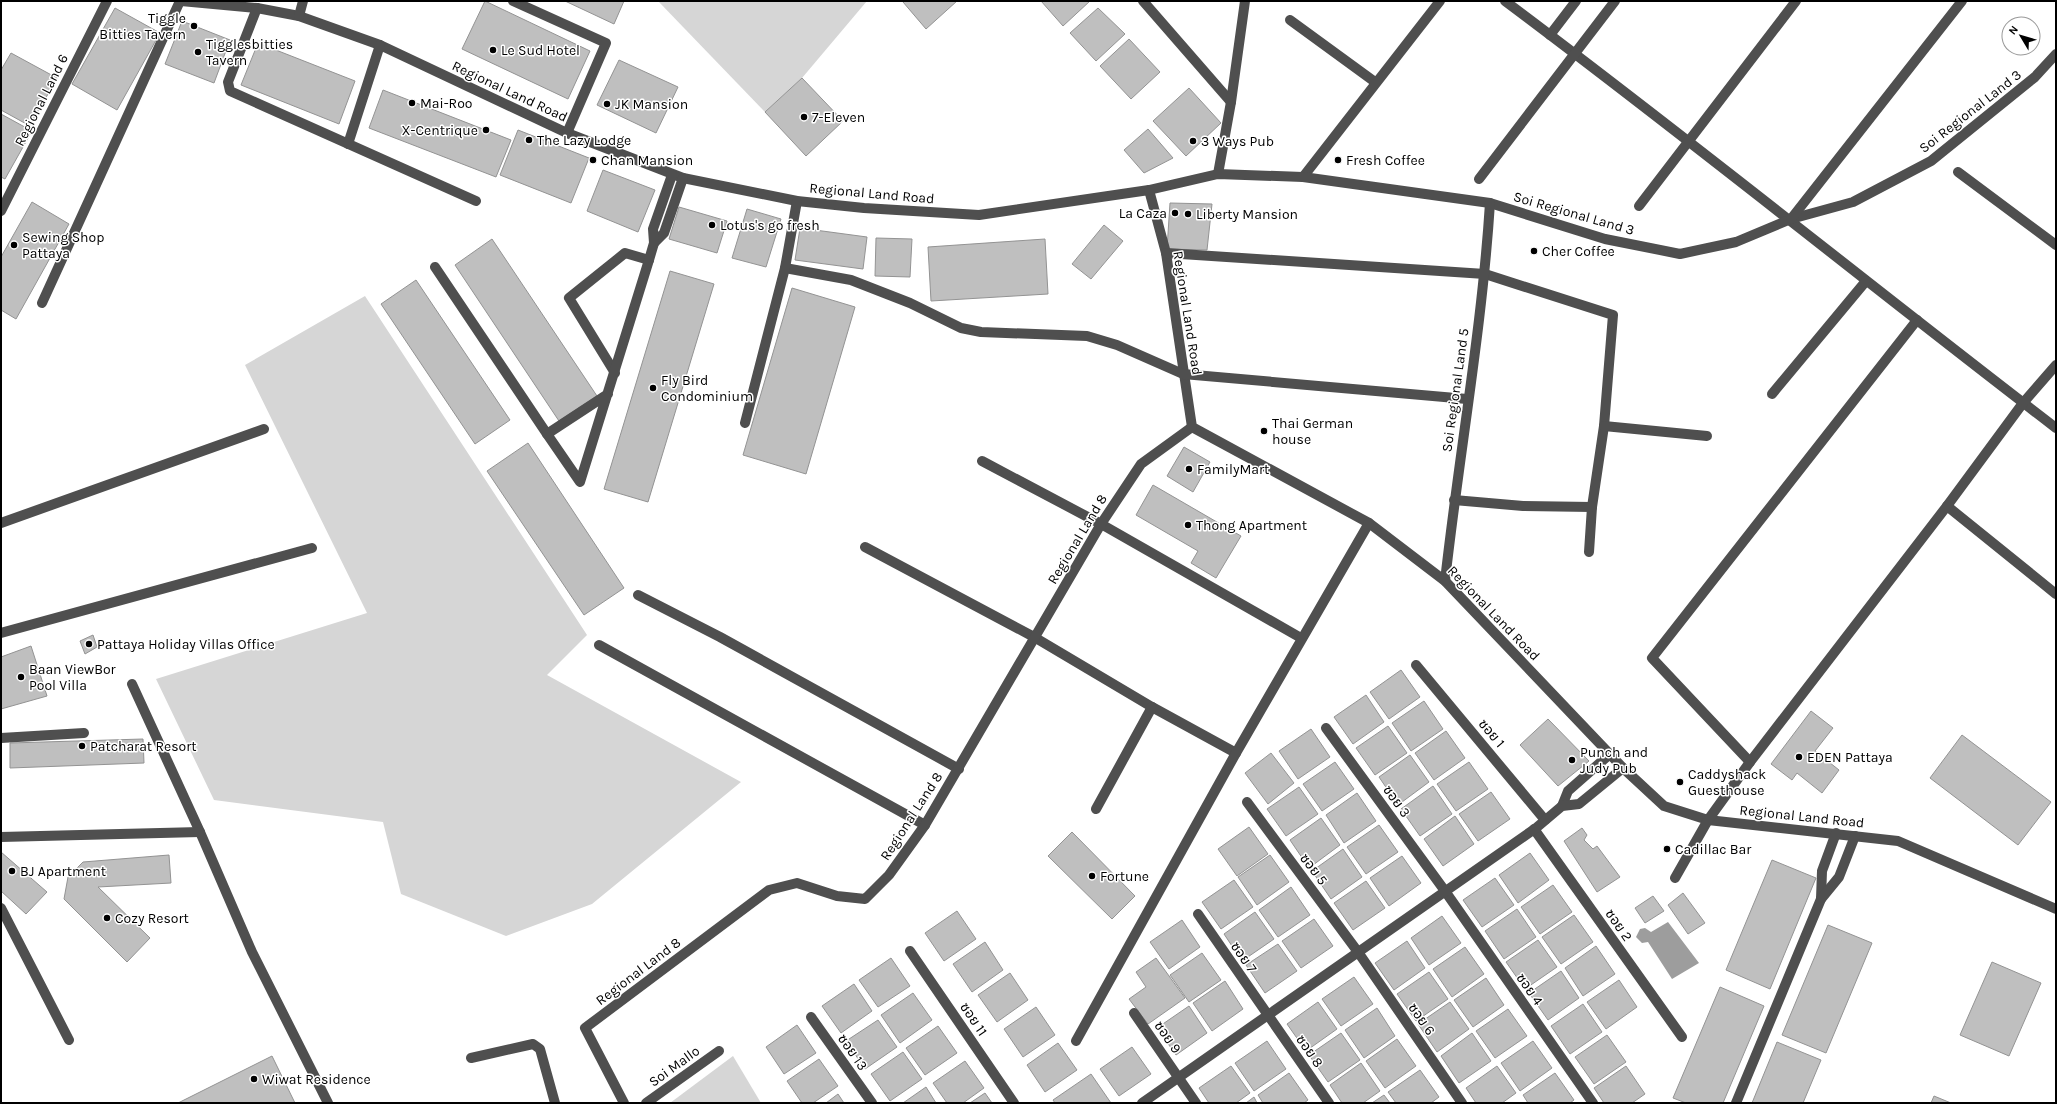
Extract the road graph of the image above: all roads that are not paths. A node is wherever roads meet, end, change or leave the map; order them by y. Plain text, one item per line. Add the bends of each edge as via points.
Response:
1 (107, 1) edge
2 (181, 1) edge
3 (303, 1) edge
4 (512, 1) edge
5 (1143, 1) edge
6 (1245, 1) edge
7 (1440, 1) edge
8 (1505, 1) edge
9 (1576, 1) edge
10 (1616, 1) edge
11 (1796, 1) edge
12 (1962, 1) edge
13 (257, 8) junction
14 (299, 16) junction
15 (1290, 20) dead end
16 (1550, 35) junction
17 (380, 45) junction
18 (1575, 54) junction
19 (2056, 54) edge
20 (1375, 82) junction
21 (1231, 102) junction
22 (567, 133) junction
23 (1688, 141) junction
24 (348, 144) junction
25 (1958, 172) dead end
26 (1218, 174) junction
27 (672, 175) junction
28 (1303, 177) junction
29 (683, 178) junction
30 (1479, 179) dead end
31 (1149, 190) junction
32 (476, 201) dead end
33 (798, 201) junction
34 (1490, 202) junction
35 (1639, 206) dead end
36 (1, 211) edge
37 (1791, 219) junction
38 (654, 244) junction
39 (2056, 245) edge
40 (1166, 253) junction
41 (649, 260) junction
42 (435, 267) dead end
43 (785, 268) junction
44 (1485, 274) junction
45 (1866, 281) junction
46 (42, 303) dead end
47 (1917, 320) junction
48 (2056, 364) edge
49 (615, 373) junction
50 (1183, 374) junction
51 (608, 394) junction
52 (1772, 394) dead end
53 (1467, 399) junction
54 (2024, 403) junction
55 (745, 423) dead end
56 (1604, 426) junction
57 (1192, 427) junction
58 (2056, 428) edge
59 (264, 429) dead end
60 (547, 434) junction
61 (1707, 436) dead end
62 (982, 460) dead end
63 (1454, 500) junction
64 (1947, 506) junction
65 (1592, 507) junction
66 (1, 523) edge
67 (1369, 523) junction
68 (1101, 524) junction
69 (865, 547) dead end
70 (312, 548) dead end
71 (1589, 552) dead end
72 (1445, 581) junction
73 (2056, 594) edge
74 (638, 595) dead end
75 (1, 633) edge
76 (1034, 637) junction
77 (1301, 638) junction
78 (599, 645) dead end
79 (1416, 665) dead end
80 (132, 684) dead end
81 (1152, 707) junction
82 (1326, 728) dead end
83 (84, 733) dead end
84 (1, 738) edge
85 (1236, 753) junction
86 (1610, 754) junction
87 (1750, 762) junction
88 (1623, 768) junction
89 (959, 769) junction
90 (1247, 802) dead end
91 (1562, 806) junction
92 (1096, 808) dead end
93 (1545, 820) junction
94 (1708, 820) junction
95 (925, 825) junction
96 (1534, 829) junction
97 (200, 832) junction
98 (1836, 833) junction
99 (1855, 836) junction
100 (1, 838) edge
101 (1675, 878) dead end
102 (1445, 892) junction
103 (1821, 899) junction
104 (1, 908) edge
105 (2056, 909) edge
106 (1198, 914) dead end
107 (910, 951) dead end
108 (1358, 952) junction
109 (1134, 1013) dead end
110 (1268, 1015) junction
111 (811, 1017) dead end
112 (1682, 1037) dead end
113 (70, 1040) dead end
114 (1076, 1041) dead end
115 (719, 1051) dead end
116 (471, 1058) dead end
117 (1179, 1077) junction
118 (328, 1103) edge
119 (556, 1103) edge
120 (624, 1103) edge
121 (646, 1103) edge
122 (872, 1103) edge
123 (1014, 1103) edge
124 (1142, 1103) edge
125 (1196, 1103) edge
126 (1329, 1103) edge
127 (1462, 1103) edge
128 (1593, 1103) edge
129 (1736, 1103) edge

1 - 36 street, Regional Land 6
2 - 13 street, Regional Land Road
2 - 46 street
3 - 14 street
4 - 22 street via 606,43
5 - 21 street
6 - 21 street
7 - 20 street
8 - 16 street
9 - 16 street
10 - 18 street
11 - 23 street
12 - 37 street
13 - 14 street, Regional Land Road
13 - 24 street via 228,82 230,91
14 - 17 street, Regional Land Road
15 - 20 street
16 - 18 street
17 - 22 street, Regional Land Road
17 - 24 street
18 - 23 street
18 - 30 street
19 - 37 street, Soi Regional Land 3 via 2035,77 1931,161 1853,202
20 - 28 street
21 - 26 street
22 - 27 street, Regional Land Road
23 - 35 street
23 - 37 street
24 - 32 street
25 - 39 street
26 - 28 street, Soi Regional Land 3
26 - 31 street, Soi Regional Land 3
27 - 29 street, Regional Land Road
27 - 38 street via 653,229
28 - 34 street, Soi Regional Land 3
29 - 33 street, Regional Land Road
29 - 38 street via 664,234
31 - 33 street, Regional Land Road via 979,215
31 - 40 street, Regional Land Road
33 - 43 street
34 - 37 street, Soi Regional Land 3 via 1605,239 1680,254 1736,242
34 - 44 street, Soi Regional Land 5
37 - 45 street
38 - 41 street
40 - 44 street
40 - 50 street, Regional Land Road
41 - 49 street
41 - 49 street via 625,253 569,298
42 - 60 street
43 - 50 street via 851,280 910,303 961,328 981,332 1087,336
43 - 55 street
44 - 53 street, Soi Regional Land 5
44 - 56 street via 1613,315
45 - 47 street
45 - 52 street
47 - 54 street
47 - 87 street via 1652,658
48 - 54 street
49 - 51 street
50 - 53 street
50 - 57 street, Regional Land Road
51 - 60 street
51 - 60 street via 580,482
53 - 63 street, Soi Regional Land 5
54 - 58 street
54 - 64 street
56 - 61 street
56 - 65 street
57 - 67 street, Regional Land Road
57 - 68 street, Regional Land 8 via 1141,464
59 - 66 street
62 - 68 street
63 - 65 street via 1523,506
63 - 72 street, Soi Regional Land 5
64 - 73 street
64 - 87 street
65 - 71 street
67 - 72 street, Regional Land Road
67 - 77 street
68 - 76 street, Regional Land 8
68 - 77 street
69 - 76 street
70 - 75 street
72 - 86 street, Regional Land Road
74 - 89 street via 720,637
76 - 81 street
76 - 89 street, Regional Land 8
77 - 85 street
78 - 95 street
79 - 93 street, ซอย 1
80 - 97 street
81 - 85 street
81 - 92 street
82 - 102 street, ซอย 3
83 - 84 street
85 - 114 street
86 - 88 street, Regional Land Road
86 - 91 street via 1568,790
87 - 94 street
88 - 91 street via 1579,804
88 - 94 street, Regional Land Road via 1664,806
89 - 95 street, Regional Land 8
90 - 108 street, ซอย 5
91 - 93 street
93 - 96 street
94 - 98 street, Regional Land Road
94 - 101 street
95 - 120 street, Regional Land 8 via 889,875 865,899 837,896 797,883 769,890 585,1028
96 - 102 street
96 - 112 street, ซอย 2
97 - 100 street
97 - 118 street via 252,952
98 - 99 street, Regional Land Road
98 - 103 street via 1822,871
99 - 103 street via 1839,877
99 - 105 street, Regional Land Road via 1898,841
102 - 108 street
102 - 128 street, ซอย 4
103 - 129 street
104 - 113 street
106 - 110 street, ซอย 7
107 - 123 street, ซอย 11
108 - 110 street
108 - 127 street, ซอย 6
109 - 117 street, ซอย 9
110 - 117 street
110 - 126 street, ซอย 8
111 - 122 street, ซอย 13
115 - 121 street, Soi Mallo
116 - 119 street via 533,1044 540,1049
117 - 124 street
117 - 125 street, ซอย 9

